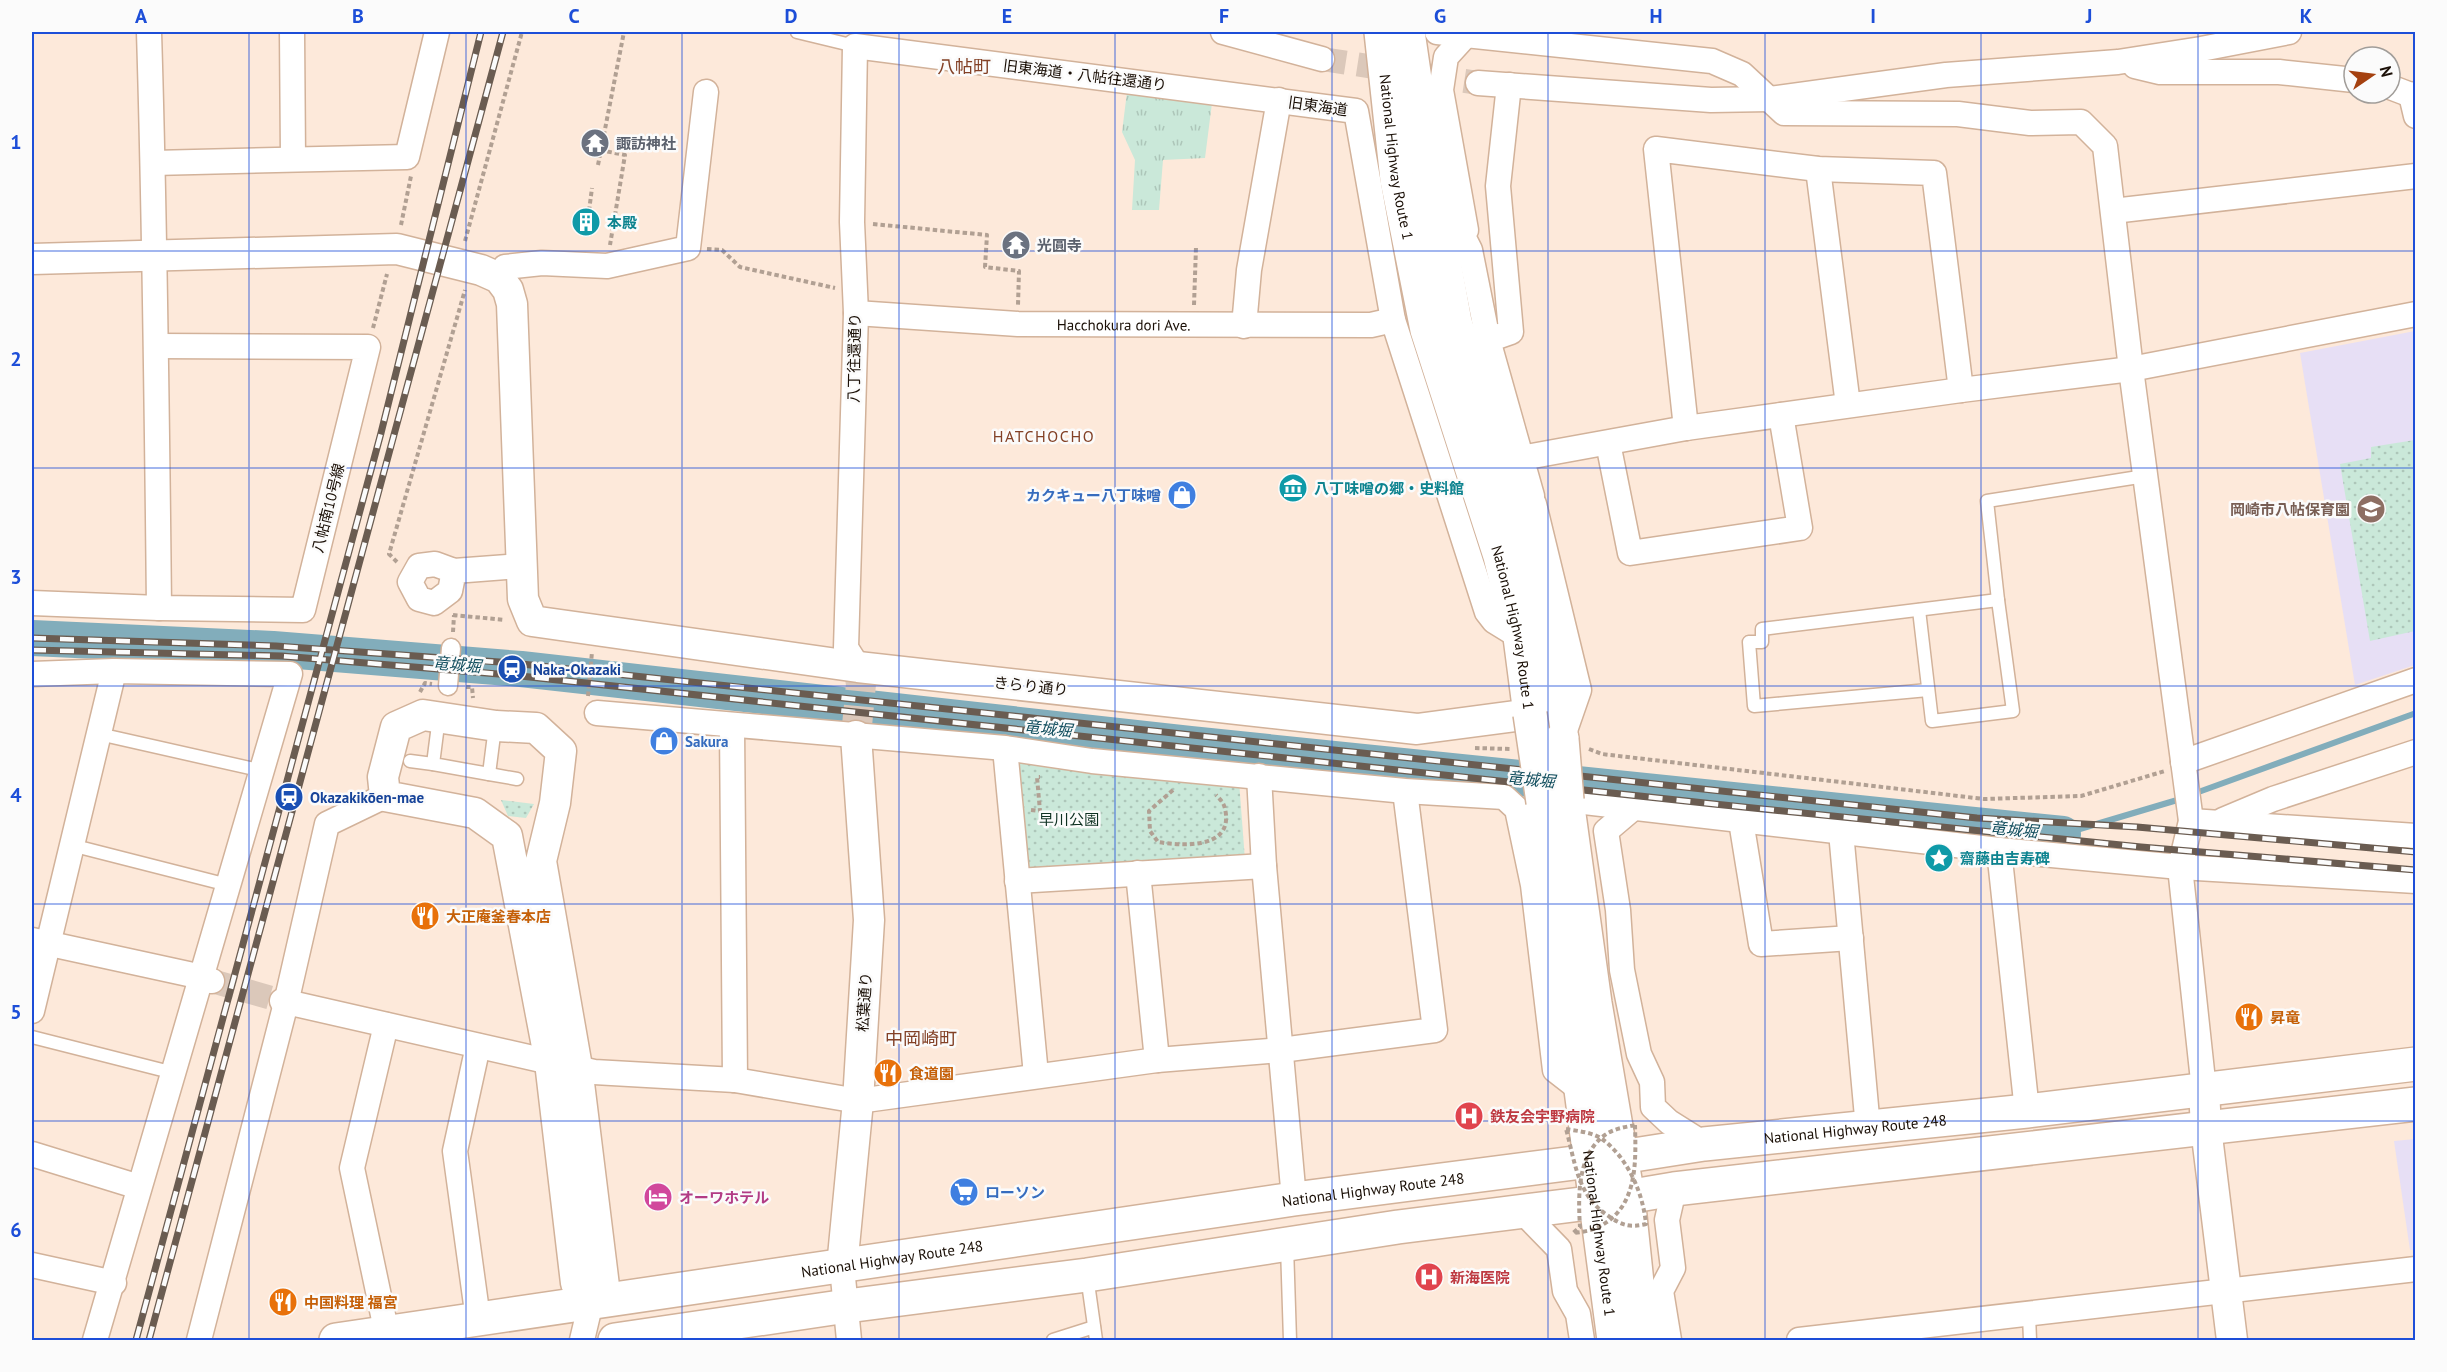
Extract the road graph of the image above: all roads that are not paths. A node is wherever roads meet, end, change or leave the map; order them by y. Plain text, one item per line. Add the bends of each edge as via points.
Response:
1 (149, 32) edge
2 (292, 32) edge
3 (437, 32) edge
4 (797, 32) edge
5 (1223, 32) edge
6 (1381, 32) edge
7 (1408, 32) edge
8 (1437, 32) edge
9 (2289, 32) edge
10 (1467, 34) junction
11 (855, 46) junction
12 (1322, 58) tunnel mouth
13 (2118, 62) junction
14 (2342, 79) edge
15 (1478, 83) tunnel mouth
16 (1509, 85) junction
17 (706, 92) dead end
18 (1770, 99) junction
19 (1279, 100) junction
20 (293, 159) junction
21 (153, 163) junction
22 (1818, 169) junction
23 (2415, 176) edge
24 (1432, 195) junction
25 (1403, 211) junction
26 (2113, 211) junction
27 (1379, 236) junction
28 (1470, 250) junction
29 (153, 256) junction
30 (32, 259) edge
31 (499, 278) junction
32 (855, 303) junction
33 (2415, 314) edge
34 (1393, 320) junction
35 (1244, 326) junction
36 (1488, 340) junction
37 (157, 346) junction
38 (2131, 369) junction
39 (1961, 390) junction
40 (1848, 405) junction
41 (1781, 415) junction
42 (1686, 428) junction
43 (1608, 442) junction
44 (1521, 458) junction
45 (2145, 476) junction
46 (1532, 496) junction
47 (1524, 545) junction
48 (521, 566) junction
49 (453, 571) dead end
50 (1998, 600) junction
51 (32, 603) edge
52 (159, 608) junction
53 (1918, 610) junction
54 (1520, 637) junction
55 (451, 648) dead end
56 (858, 667) junction
57 (114, 671) junction
58 (32, 674) edge
59 (2415, 680) edge
60 (448, 686) dead end
61 (1928, 690) junction
62 (592, 710) road end
63 (1530, 714) junction
64 (439, 717) junction
65 (496, 726) junction
66 (732, 726) junction
67 (99, 734) junction
68 (856, 736) junction
69 (1562, 739) junction
70 (1005, 748) junction
71 (2415, 752) edge
72 (410, 761) dead end
73 (433, 764) junction
74 (2183, 764) junction
75 (263, 771) junction
76 (489, 774) junction
77 (1259, 776) junction
78 (518, 779) dead end
79 (1406, 791) junction
80 (385, 796) junction
81 (1555, 801) junction
82 (1632, 809) junction
83 (1741, 820) junction
84 (2191, 821) junction
85 (2218, 822) junction
86 (1841, 832) junction
87 (2415, 836) edge
88 (71, 845) junction
89 (1999, 850) junction
90 (1264, 866) junction
91 (2180, 867) junction
92 (1553, 869) junction
93 (1138, 873) junction
94 (1017, 881) junction
95 (1614, 881) junction
96 (2415, 881) edge
97 (228, 885) junction
98 (1851, 938) junction
99 (40, 942) edge
100 (1622, 970) junction
101 (207, 979) junction
102 (1546, 996) junction
103 (284, 1002) junction
104 (32, 1011) edge
105 (1583, 1012) junction
106 (386, 1025) junction
107 (32, 1037) edge
108 (478, 1046) junction
109 (1281, 1050) junction
110 (1157, 1060) junction
111 (563, 1064) junction
112 (2415, 1064) edge
113 (174, 1073) junction
114 (1036, 1076) junction
115 (735, 1080) junction
116 (2204, 1090) junction
117 (1582, 1091) junction
118 (858, 1101) junction
119 (2415, 1104) edge
120 (2027, 1111) junction
121 (1868, 1128) junction
122 (2206, 1128) junction
123 (1704, 1144) junction
124 (32, 1154) edge
125 (1609, 1173) junction
126 (139, 1187) junction
127 (1674, 1189) junction
128 (1294, 1199) junction
129 (1522, 1211) junction
130 (1287, 1245) junction
131 (32, 1265) edge
132 (842, 1267) junction
133 (2415, 1269) edge
134 (1087, 1275) junction
135 (114, 1283) junction
136 (2227, 1293) junction
137 (591, 1302) junction
138 (847, 1306) junction
139 (2029, 1315) junction
140 (478, 1319) junction
141 (1094, 1327) junction
142 (387, 1334) junction
143 (685, 1336) edge
144 (1814, 1340) edge
145 (95, 1341) edge
146 (199, 1341) edge
147 (336, 1341) edge
148 (582, 1341) edge
149 (615, 1341) edge
150 (849, 1341) edge
151 (1053, 1341) edge
152 (1096, 1341) edge
153 (1290, 1341) edge
154 (1582, 1341) edge
155 (1614, 1341) edge
156 (1643, 1341) edge
157 (1669, 1341) edge
158 (2030, 1341) edge
159 (2232, 1341) edge

1 - 21 street
2 - 20 street
3 - 20 street via 407,157
4 - 11 lane
5 - 12 street
6 - 25 highway, National Highway Route 1
7 - 24 highway, National Highway Route 1
8 - 10 street
9 - 13 street
10 - 18 street via 1712,62 1742,74
10 - 28 street via 1446,57 1441,90
11 - 19 street, 旧東海道・八帖往還通り
11 - 32 street, 八丁往還通り
13 - 14 street via 2160,72 2279,72
13 - 18 street via 1946,75
15 - 16 street
16 - 18 street via 1710,100
16 - 36 street via 1498,186 1511,332
17 - 31 street via 688,248 607,266 542,263 505,267
18 - 26 street via 1784,113 1958,114 2030,123 2082,122 2105,146
19 - 27 street, 旧東海道 via 1356,111
19 - 35 street via 1249,270
20 - 21 street
21 - 29 street
22 - 39 street via 1934,173
22 - 40 street
22 - 42 street via 1656,149
23 - 26 street
24 - 28 street via 1454,216
24 - 47 highway, National Highway Route 1 via 1455,322
25 - 27 street
25 - 54 highway, National Highway Route 1 via 1427,330 1500,556
26 - 38 street
27 - 34 street
28 - 36 street
29 - 30 street
29 - 31 street via 397,249
29 - 37 street
31 - 48 street via 512,304
32 - 35 street, Hacchokura dori Ave. via 1018,324
32 - 56 street, 八丁往還通り via 846,648
33 - 38 street
34 - 35 street, Hacchokura dori Ave. via 1371,325
34 - 54 street via 1487,612
36 - 44 street
37 - 52 street
37 - 52 street, 八帖南10号線 via 368,347 303,610
38 - 39 street
38 - 45 street
39 - 40 street
40 - 41 street
41 - 42 street
41 - 43 street via 1800,528 1630,554
42 - 43 street
43 - 44 street
44 - 46 street
45 - 50 lane via 1987,501
45 - 74 street
46 - 47 street
46 - 69 street via 1579,690
47 - 69 highway, National Highway Route 1
48 - 49 street
48 - 56 street, きらり通り via 521,621
50 - 53 lane
50 - 61 lane via 2013,711 1932,721
51 - 52 street, 八帖南10号線
53 - 61 lane
53 - 61 lane via 1762,628 1762,642 1749,642 1754,706
54 - 63 highway, National Highway Route 1
55 - 60 street
56 - 63 street, きらり通り via 1417,729
57 - 58 street
57 - 67 street
57 - 75 street via 290,674
59 - 74 street
62 - 66 street
63 - 81 highway, National Highway Route 1, bridge
64 - 65 street
64 - 73 lane
64 - 80 street via 423,715 396,727 383,777
65 - 76 lane
65 - 111 street via 536,728 561,751 555,803 541,861
66 - 68 street
66 - 115 street
67 - 75 lane
67 - 88 street
68 - 70 street
68 - 118 street, 松葉通り via 869,920
69 - 81 highway, National Highway Route 1, bridge
70 - 77 street via 1092,761
70 - 94 street
71 - 85 street via 2273,799
72 - 73 lane
73 - 76 lane
74 - 84 street
75 - 97 street
76 - 78 lane
77 - 79 street
77 - 90 street
79 - 92 street via 1504,797 1517,809
79 - 109 street via 1435,1030
80 - 103 street via 327,824
80 - 111 street via 476,813 507,836
81 - 82 street
81 - 92 highway, National Highway Route 1
82 - 83 street
82 - 95 street via 1606,831
83 - 86 street
83 - 98 street via 1761,944
84 - 85 street
84 - 91 street
85 - 87 street
86 - 89 street
86 - 98 street
88 - 97 lane
88 - 99 street
89 - 91 street
89 - 120 street
90 - 93 street
90 - 109 street
91 - 96 street
91 - 116 street
92 - 95 street
92 - 102 street
92 - 105 highway, National Highway Route 1
93 - 94 street
93 - 110 street
94 - 114 street
95 - 100 street
97 - 101 street
98 - 121 street
99 - 101 street
99 - 104 street
100 - 105 street
100 - 123 street via 1639,1054 1652,1082 1653,1107
101 - 113 street
102 - 105 street
102 - 117 street via 1555,1070
103 - 106 street
103 - 146 street
105 - 117 highway, National Highway Route 1
105 - 125 highway, National Highway Route 1
106 - 108 street
106 - 142 street via 352,1168
107 - 113 lane
108 - 111 street
108 - 140 street via 455,1151
109 - 110 street
109 - 128 street
110 - 114 street
111 - 115 street via 594,1071
111 - 137 street via 576,1283
112 - 116 highway, National Highway Route 248
113 - 126 street
114 - 118 street
115 - 118 street
116 - 120 highway, National Highway Route 248
116 - 122 street
117 - 125 highway, National Highway Route 1
118 - 132 street, 松葉通り
119 - 122 highway, National Highway Route 248
120 - 121 highway, National Highway Route 248
121 - 123 highway, National Highway Route 248
122 - 127 highway, National Highway Route 248
122 - 136 street
123 - 125 highway, National Highway Route 248
124 - 126 street
125 - 127 highway, National Highway Route 248
125 - 128 highway, National Highway Route 248
125 - 129 highway, National Highway Route 248
125 - 155 highway, National Highway Route 1
125 - 156 highway, National Highway Route 1
126 - 135 street
127 - 157 street via 1667,1220 1673,1268 1661,1291
128 - 132 highway, National Highway Route 248
129 - 130 highway, National Highway Route 248
129 - 154 street via 1558,1249 1565,1291 1578,1314
130 - 134 highway, National Highway Route 248
130 - 153 lane
131 - 135 street
132 - 137 highway, National Highway Route 248
132 - 138 street
133 - 136 street
134 - 138 highway, National Highway Route 248
134 - 141 lane
135 - 145 street
136 - 139 street
136 - 159 street
137 - 140 highway, National Highway Route 248
137 - 148 street
138 - 143 highway, National Highway Route 248
138 - 150 street
139 - 144 street
139 - 158 lane
140 - 142 highway, National Highway Route 248
141 - 151 lane
141 - 152 lane
142 - 147 highway, National Highway Route 248
143 - 149 highway, National Highway Route 248

